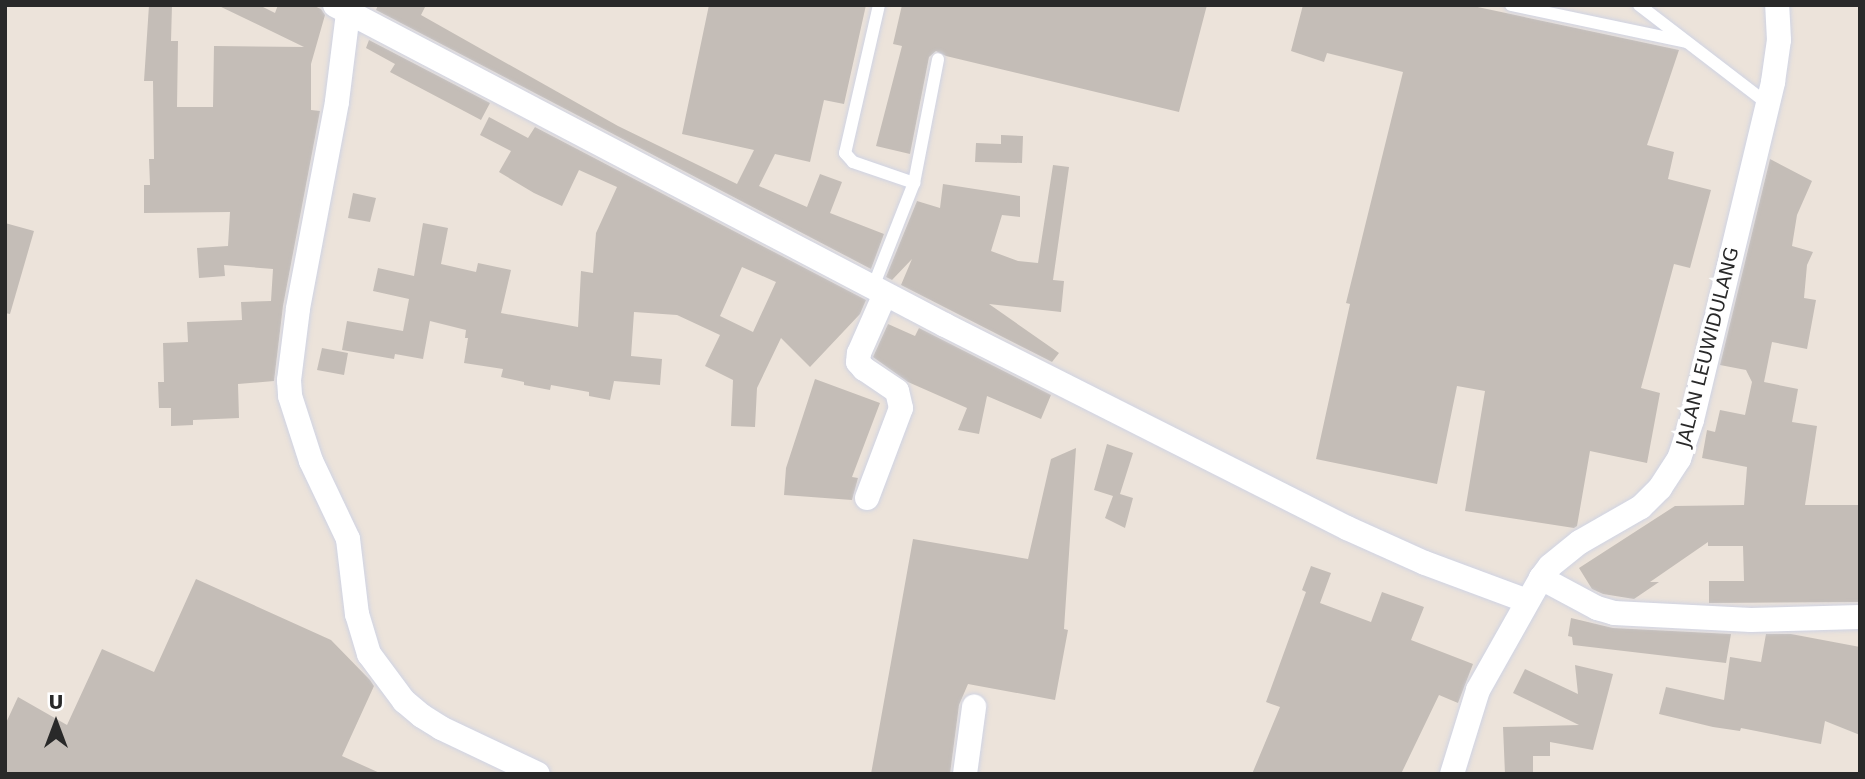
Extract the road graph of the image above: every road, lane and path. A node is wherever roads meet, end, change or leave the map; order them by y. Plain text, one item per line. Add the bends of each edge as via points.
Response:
1 (879, 5) edge
2 (1511, 5) edge
3 (1639, 5) edge
4 (1777, 5) edge
5 (353, 14) edge
6 (1686, 42) junction
7 (938, 59) dead end
8 (1768, 104) junction
9 (914, 183) junction
10 (879, 291) junction
11 (867, 498) dead end
12 (1541, 578) junction
13 (1527, 601) junction
14 (1860, 617) edge
15 (974, 707) dead end
16 (538, 774) edge
17 (965, 774) edge
18 (1452, 774) edge

1 - 9 lane via 845,153 853,162
2 - 6 lane
3 - 6 lane
4 - 8 street, JALAN LEUWIDULANG via 1779,40
5 - 10 street
5 - 16 street via 298,309 290,396 312,461 348,539 357,614 369,654 404,701 422,716
6 - 8 lane
7 - 9 lane
8 - 12 street, JALAN LEUWIDULANG via 1679,459 1641,507 1580,542
9 - 10 lane
10 - 11 street via 859,362 897,391 901,408
10 - 13 street via 1347,528 1425,564
12 - 13 street, JALAN LEUWIDULANG
12 - 14 street via 1614,613 1751,620
13 - 18 street, JALAN LEUWIDULANG via 1478,690
15 - 17 street

